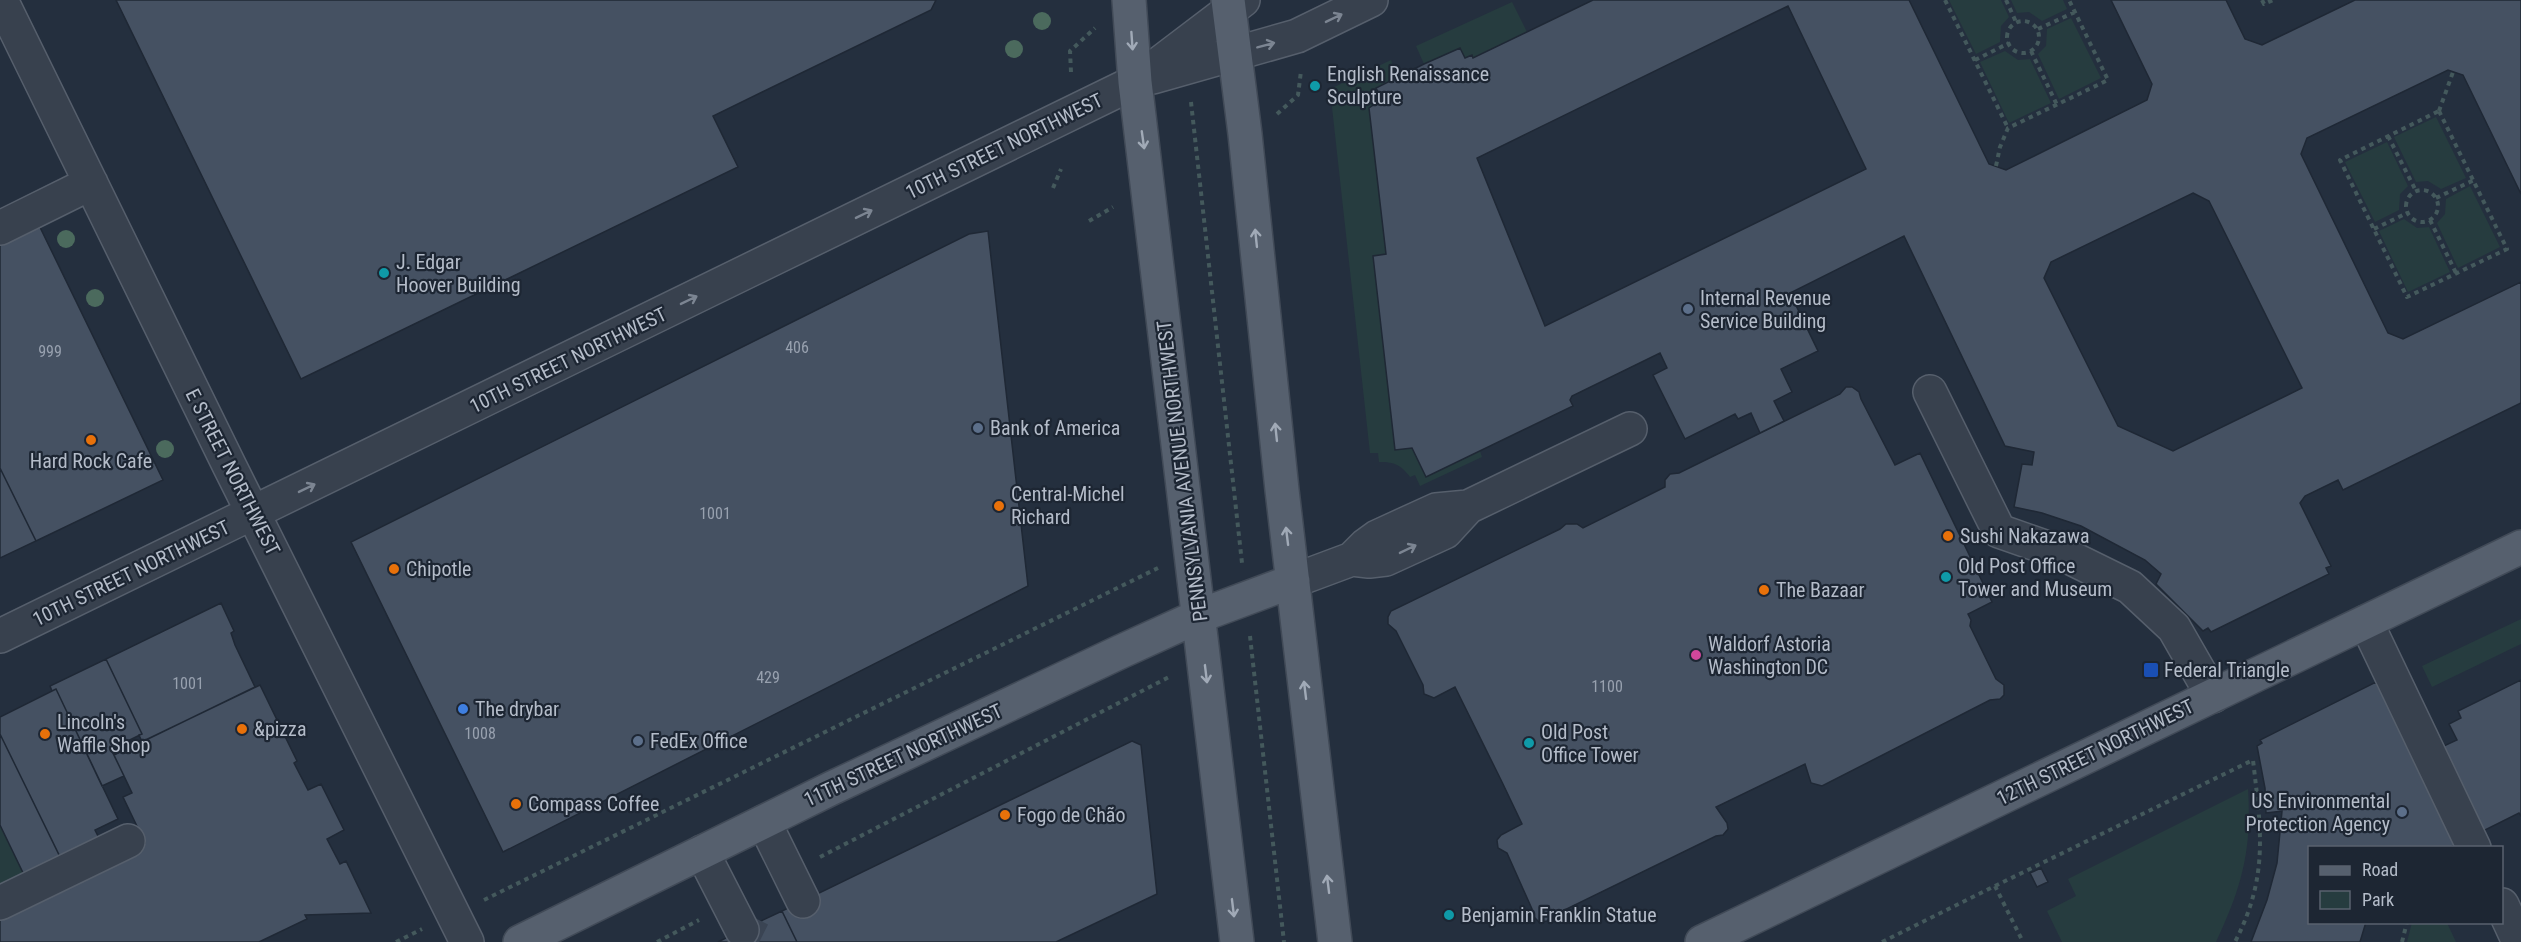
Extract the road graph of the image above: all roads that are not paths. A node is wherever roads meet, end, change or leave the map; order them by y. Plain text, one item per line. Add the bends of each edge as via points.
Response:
1 (2, 0) edge
2 (1129, 0) edge
3 (1371, 0) edge
4 (1234, 3) edge
5 (1235, 54) junction
6 (1135, 82) junction
7 (91, 183) junction
8 (0, 228) edge
9 (1930, 393) dead end
10 (1630, 429) dead end
11 (254, 513) junction
12 (2521, 547) edge
13 (1293, 581) junction
14 (1199, 616) junction
15 (2366, 622) junction
16 (0, 636) edge
17 (2213, 696) junction
18 (764, 822) junction
19 (128, 841) dead end
20 (2473, 846) edge
21 (702, 852) junction
22 (796, 887) road end
23 (0, 903) edge
24 (2503, 907) edge
25 (736, 918) road end
26 (467, 942) edge
27 (520, 942) edge
28 (1237, 942) edge
29 (1335, 942) edge
30 (1702, 942) edge
31 (2519, 942) edge

1 - 7 street, E STREET NORTHWEST
2 -> 6 main road, PENNSYLVANIA AVENUE NORTHWEST
5 -> 3 street, 10TH STREET NORTHWEST via 1297,36
4 - 5 main road
4 - 6 street, 10TH STREET NORTHWEST
5 - 6 street, 10TH STREET NORTHWEST
13 -> 5 main road
11 -> 6 street, 10TH STREET NORTHWEST
6 -> 14 main road, PENNSYLVANIA AVENUE NORTHWEST
7 - 8 street
7 - 11 street, E STREET NORTHWEST
9 - 17 street via 1999,531 2059,552 2130,587 2174,628
10 - 13 street via 1468,507 1445,531 1386,559 1352,559
11 - 16 street, 10TH STREET NORTHWEST
11 - 26 street, E STREET NORTHWEST
12 - 15 main road, 12TH STREET NORTHWEST
13 - 14 main road, 11TH STREET NORTHWEST
29 -> 13 main road
14 - 18 main road, 11TH STREET NORTHWEST
14 -> 28 main road, PENNSYLVANIA AVENUE NORTHWEST
15 - 17 main road, 12TH STREET NORTHWEST
15 - 20 street
17 - 30 main road, 12TH STREET NORTHWEST
18 - 21 main road, 11TH STREET NORTHWEST
18 - 22 street
19 - 23 street
21 - 25 street
21 - 27 main road, 11TH STREET NORTHWEST
24 - 31 street

